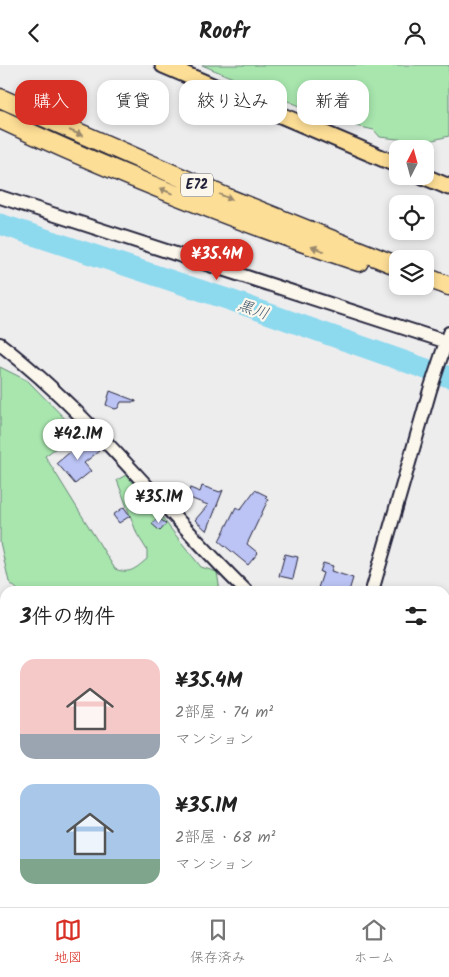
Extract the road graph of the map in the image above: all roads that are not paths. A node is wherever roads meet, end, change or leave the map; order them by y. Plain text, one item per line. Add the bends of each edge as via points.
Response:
1 (163, 65) edge
2 (0, 98) edge
3 (0, 119) edge
4 (389, 161) edge
5 (434, 181) edge
6 (449, 187) edge
7 (0, 197) edge
8 (389, 262) edge
9 (389, 272) edge
10 (434, 280) edge
11 (449, 286) edge
12 (434, 287) edge
13 (449, 292) edge
14 (448, 337) edge
15 (0, 344) edge
16 (241, 586) edge
17 (373, 586) edge

1 - 4 main road
2 -> 8 highway, E72 via 210,191
9 -> 3 highway, E72 via 226,215
5 - 6 main road
7 - 14 street
10 - 11 highway
12 - 13 highway
14 - 17 street
15 - 16 street via 33,369 92,428

